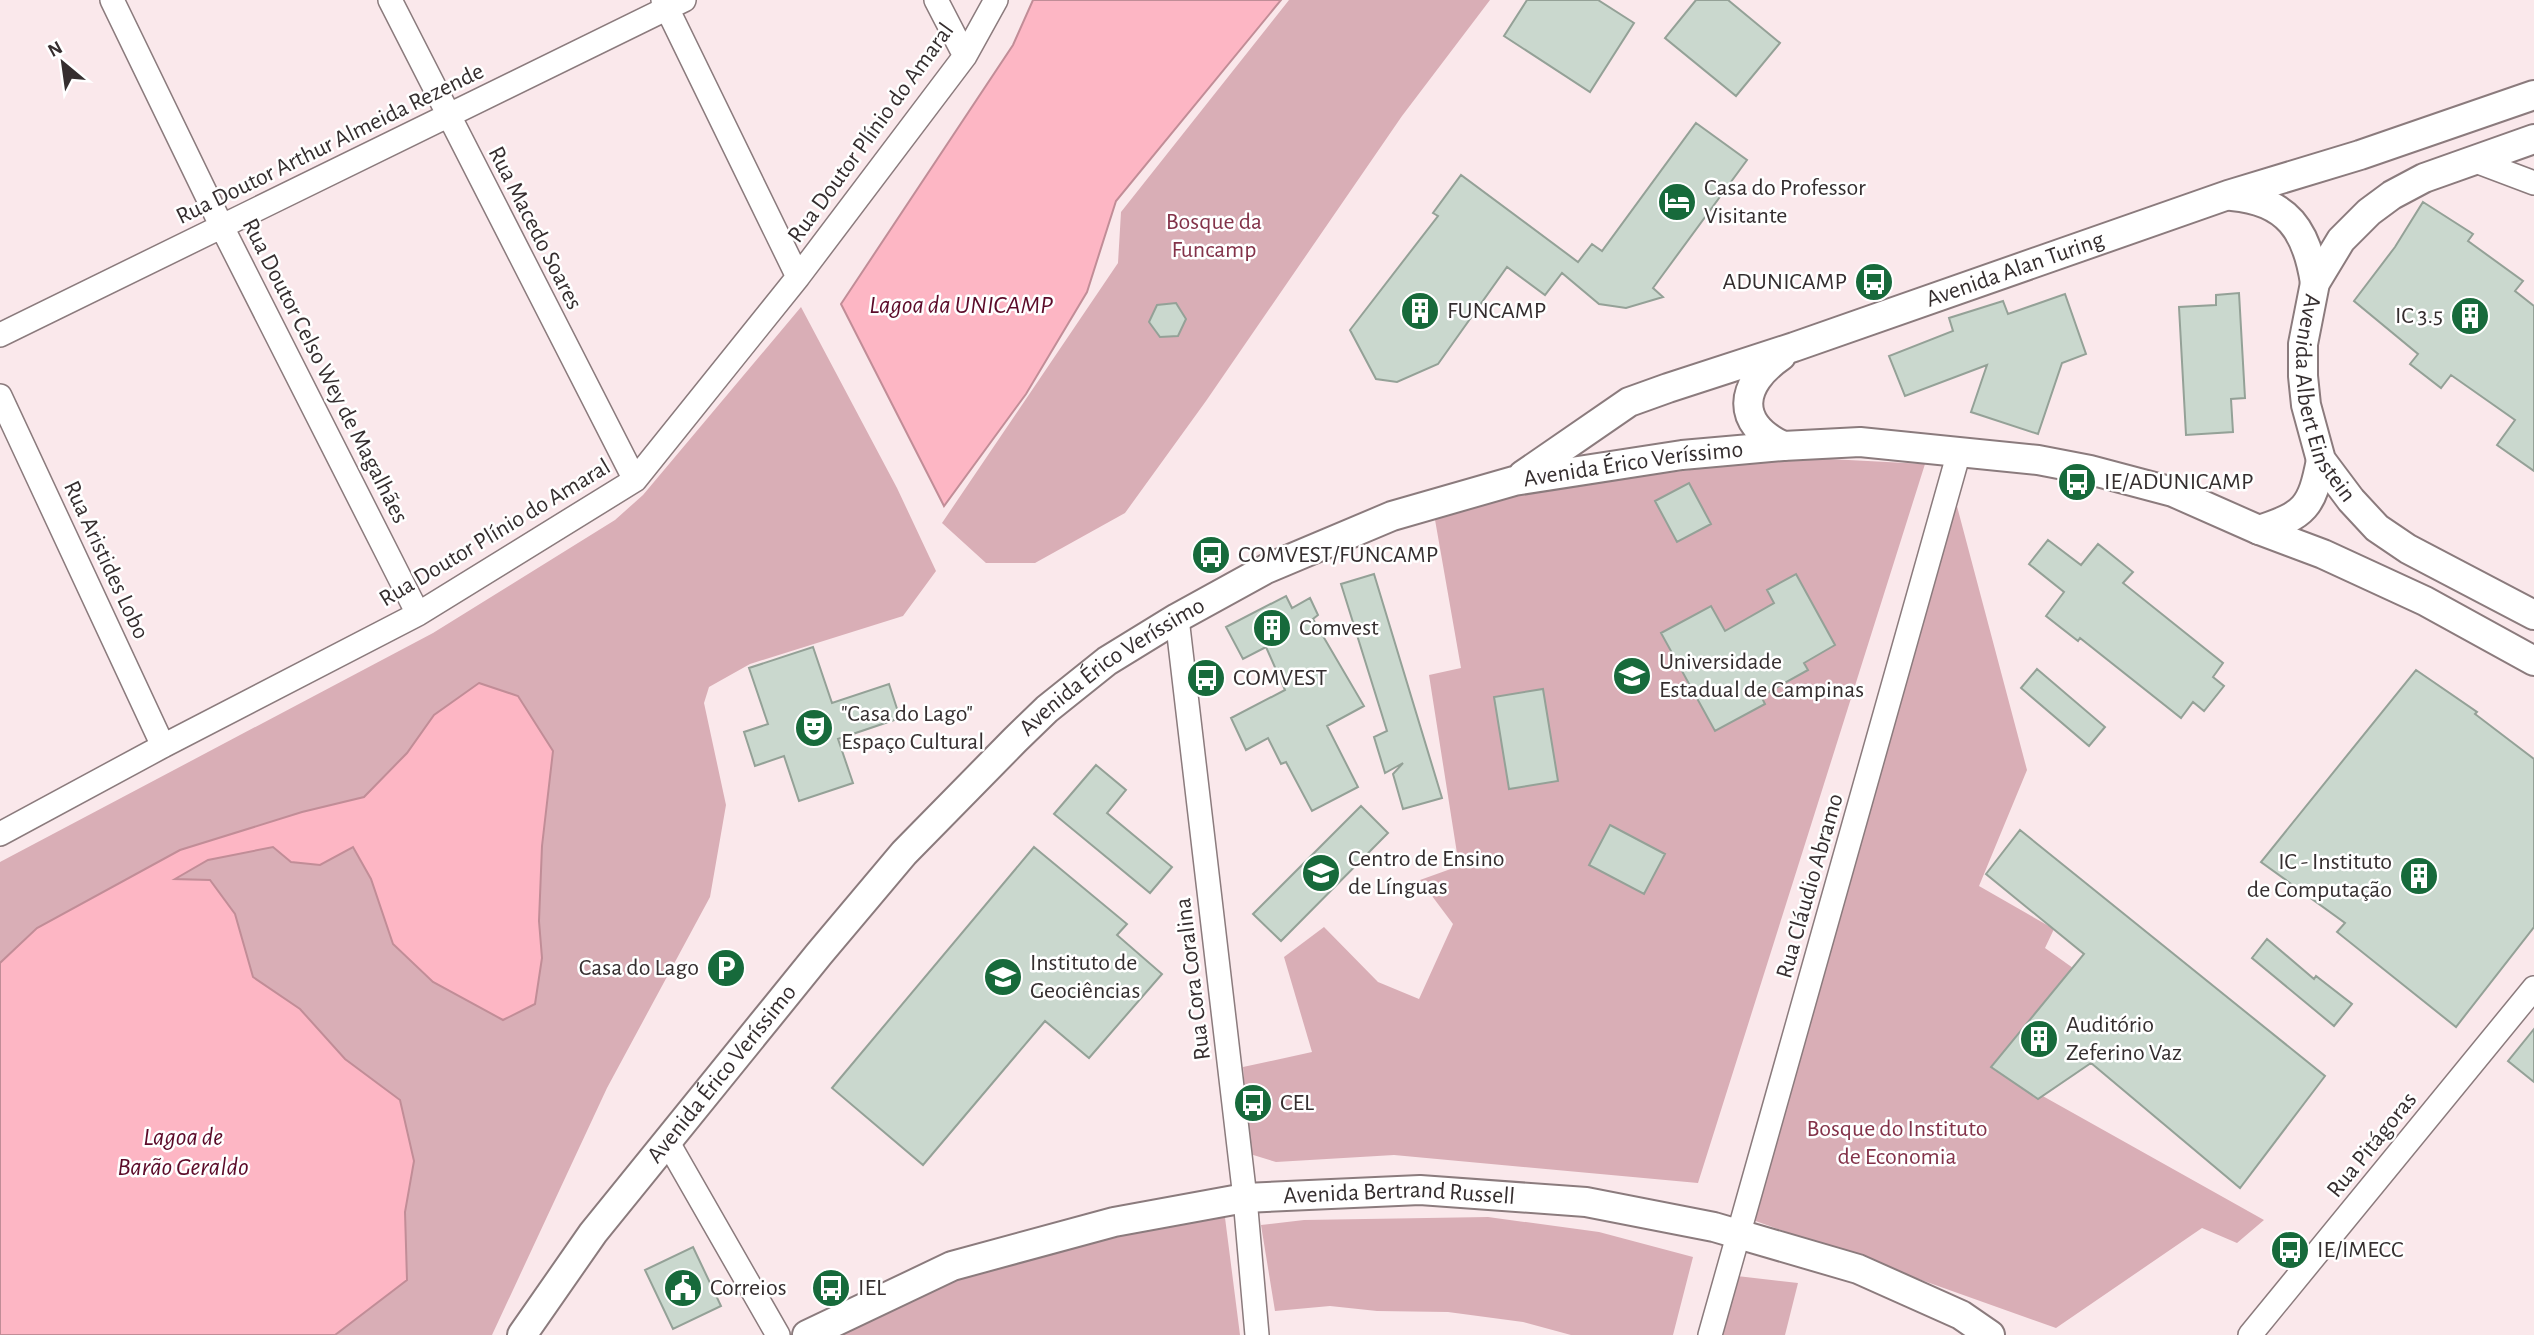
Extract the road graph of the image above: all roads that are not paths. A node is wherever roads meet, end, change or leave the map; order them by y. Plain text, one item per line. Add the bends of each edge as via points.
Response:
1 (112, 0) edge
2 (390, 0) edge
3 (936, 0) edge
4 (996, 0) edge
5 (672, 3) edge
6 (965, 56) junction
7 (2534, 95) edge
8 (447, 115) junction
9 (2534, 139) edge
10 (2473, 160) junction
11 (2534, 183) edge
12 (2228, 195) junction
13 (222, 227) junction
14 (797, 276) junction
15 (2315, 283) junction
16 (0, 335) edge
17 (1794, 347) junction
18 (0, 396) edge
19 (1783, 446) junction
20 (1959, 452) junction
21 (2321, 460) junction
22 (635, 480) junction
23 (1514, 481) junction
24 (2259, 530) junction
25 (2448, 569) junction
26 (2425, 601) junction
27 (418, 614) junction
28 (2534, 615) edge
29 (1177, 618) junction
30 (2534, 661) edge
31 (163, 746) junction
32 (0, 834) edge
33 (2534, 988) edge
34 (667, 1141) junction
35 (1245, 1198) junction
36 (1740, 1234) junction
37 (522, 1335) edge
38 (778, 1335) edge
39 (807, 1335) edge
40 (1257, 1335) edge
41 (1710, 1335) edge
42 (1990, 1335) edge
43 (2250, 1335) edge

1 - 13 street, Rua Doutor Celso Wey de Magalhães
2 - 8 street, Rua Macedo Soares
3 - 6 street
4 - 6 street, Rua Doutor Plínio do Amaral
5 - 8 street, Rua Doutor Arthur Almeida Rezende
5 - 14 street
6 - 14 street, Rua Doutor Plínio do Amaral
7 - 12 street, Avenida Alan Turing
8 - 13 street, Rua Doutor Arthur Almeida Rezende
8 - 22 street, Rua Macedo Soares
9 - 10 street
10 - 11 street
10 - 15 street, Avenida Albert Einstein via 2424,178 2376,206 2341,240
12 - 15 street via 2255,198 2289,219 2310,255
12 - 17 street, Avenida Alan Turing
13 - 16 street, Rua Doutor Arthur Almeida Rezende
13 - 27 street, Rua Doutor Celso Wey de Magalhães
14 - 22 street, Rua Doutor Plínio do Amaral
15 - 21 street, Avenida Albert Einstein via 2303,344 2303,376
17 - 19 street via 1764,368 1748,398 1748,413 1757,429
17 - 23 street, Avenida Alan Turing via 1629,402
18 - 31 street, Rua Aristides Lobo
19 - 20 street, Avenida Érico Veríssimo via 1860,442
19 - 23 street, Avenida Érico Veríssimo via 1682,455
20 - 24 street via 2038,460 2152,486
20 - 36 street, Rua Cláudio Abramo
21 - 24 street via 2316,488 2304,508 2290,520
21 - 25 street, Avenida Albert Einstein via 2376,528
22 - 27 street, Rua Doutor Plínio do Amaral
23 - 29 street, Avenida Érico Veríssimo via 1392,516 1266,569
24 - 26 street
25 - 26 street via 2427,578
25 - 28 street, Avenida Albert Einstein
26 - 30 street
27 - 31 street, Rua Doutor Plínio do Amaral
29 - 34 street, Avenida Érico Veríssimo via 1107,661 1047,709 908,848
29 - 35 street, Rua Cora Coralina
31 - 32 street, Rua Doutor Plínio do Amaral
33 - 43 street, Rua Pitágoras
34 - 37 street, Avenida Érico Veríssimo via 593,1233
34 - 38 street
35 - 36 street, Avenida Bertrand Russell via 1420,1190 1586,1202
35 - 39 street, Avenida Bertrand Russell via 1114,1222 953,1266
35 - 40 street, Rua Cora Coralina
36 - 41 street, Rua Cláudio Abramo
36 - 42 street, Avenida Bertrand Russell via 1858,1269 1961,1315

